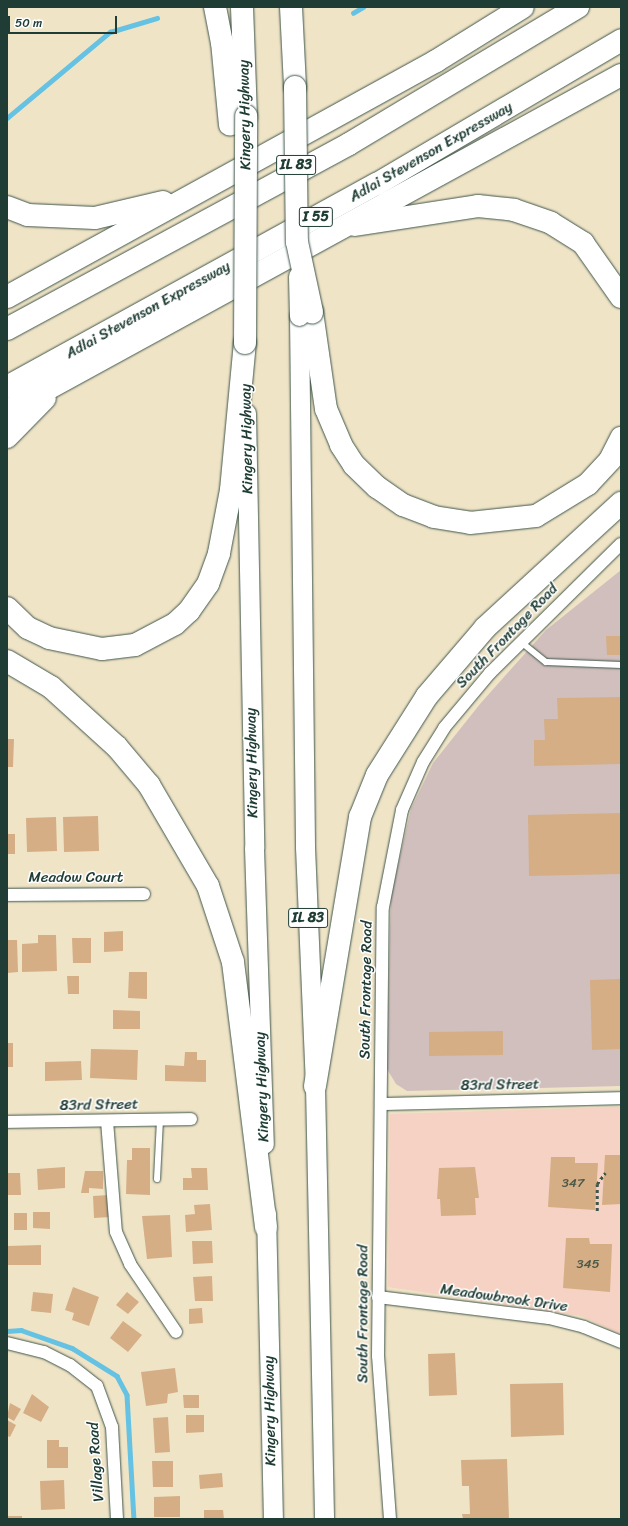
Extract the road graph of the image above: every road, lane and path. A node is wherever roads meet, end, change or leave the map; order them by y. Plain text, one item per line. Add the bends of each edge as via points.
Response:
1 (215, 7) edge
2 (242, 7) edge
3 (291, 7) edge
4 (299, 7) edge
5 (509, 7) edge
6 (523, 7) edge
7 (578, 7) edge
8 (621, 40) edge
9 (436, 61) junction
10 (293, 62) junction
11 (621, 75) edge
12 (238, 120) junction
13 (200, 190) junction
14 (7, 207) edge
15 (344, 226) junction
16 (7, 297) edge
17 (621, 297) edge
18 (306, 314) junction
19 (7, 329) edge
20 (245, 343) junction
21 (59, 385) junction
22 (7, 387) edge
23 (7, 411) edge
24 (7, 437) edge
25 (621, 438) edge
26 (621, 503) edge
27 (621, 544) edge
28 (7, 608) edge
29 (521, 642) junction
30 (7, 661) edge
31 (621, 665) edge
32 (144, 894) dead end
33 (7, 895) edge
34 (315, 1086) junction
35 (621, 1098) edge
36 (381, 1104) junction
37 (160, 1120) junction
38 (192, 1120) dead end
39 (107, 1121) junction
40 (7, 1122) edge
41 (606, 1173) dead end
42 (157, 1179) dead end
43 (597, 1211) dead end
44 (266, 1227) junction
45 (378, 1297) junction
46 (176, 1332) dead end
47 (621, 1342) edge
48 (7, 1343) edge
49 (116, 1519) edge
50 (273, 1519) edge
51 (324, 1519) edge
52 (390, 1519) edge

1 - 12 highway
2 - 12 highway, Kingery Highway
3 - 10 highway, IL 83
4 - 10 highway
5 - 9 highway
6 - 9 highway
7 - 19 highway via 350,144
8 - 22 highway, Adlai Stevenson Expressway / I 55 via 377,184
9 - 13 highway
10 - 18 highway, IL 83, bridge via 297,242
11 - 15 highway
12 - 20 highway, Kingery Highway, bridge via 246,211
13 - 14 highway via 95,218 28,214
13 - 16 highway
15 - 17 highway via 478,206 514,210 551,223 583,243
15 - 21 highway
18 - 25 highway via 326,409 341,445 354,465 377,487 409,507 434,517 470,523 536,516 588,484 610,460
18 - 34 main road, IL 83 via 305,847
20 - 28 highway via 231,490 219,553 208,584 189,611 175,624 135,645 102,649 49,638 28,628
20 - 44 main road, Kingery Highway via 254,848
21 - 23 highway
21 - 24 highway
26 - 34 highway via 484,628 427,696 377,774 360,817
27 - 29 street, South Frontage Road
29 - 31 lane via 546,662
29 - 36 street, South Frontage Road via 444,728 423,762 402,810 383,907
30 - 44 highway via 51,687 117,746 149,785 208,886 233,962
32 - 33 street, Meadow Court
34 - 51 main road, IL 83
35 - 36 street, 83rd Street
36 - 45 street, South Frontage Road
37 - 38 street, 83rd Street
37 - 39 street, 83rd Street
37 - 42 lane
39 - 40 street, 83rd Street
39 - 46 street via 116,1232 130,1264
41 - 43 path via 596,1183
44 - 50 main road, Kingery Highway
45 - 47 street, Meadowbrook Drive via 549,1318 584,1327
45 - 52 street, South Frontage Road via 378,1356
48 - 49 street, Village Road via 44,1352 70,1365 96,1386 112,1427

